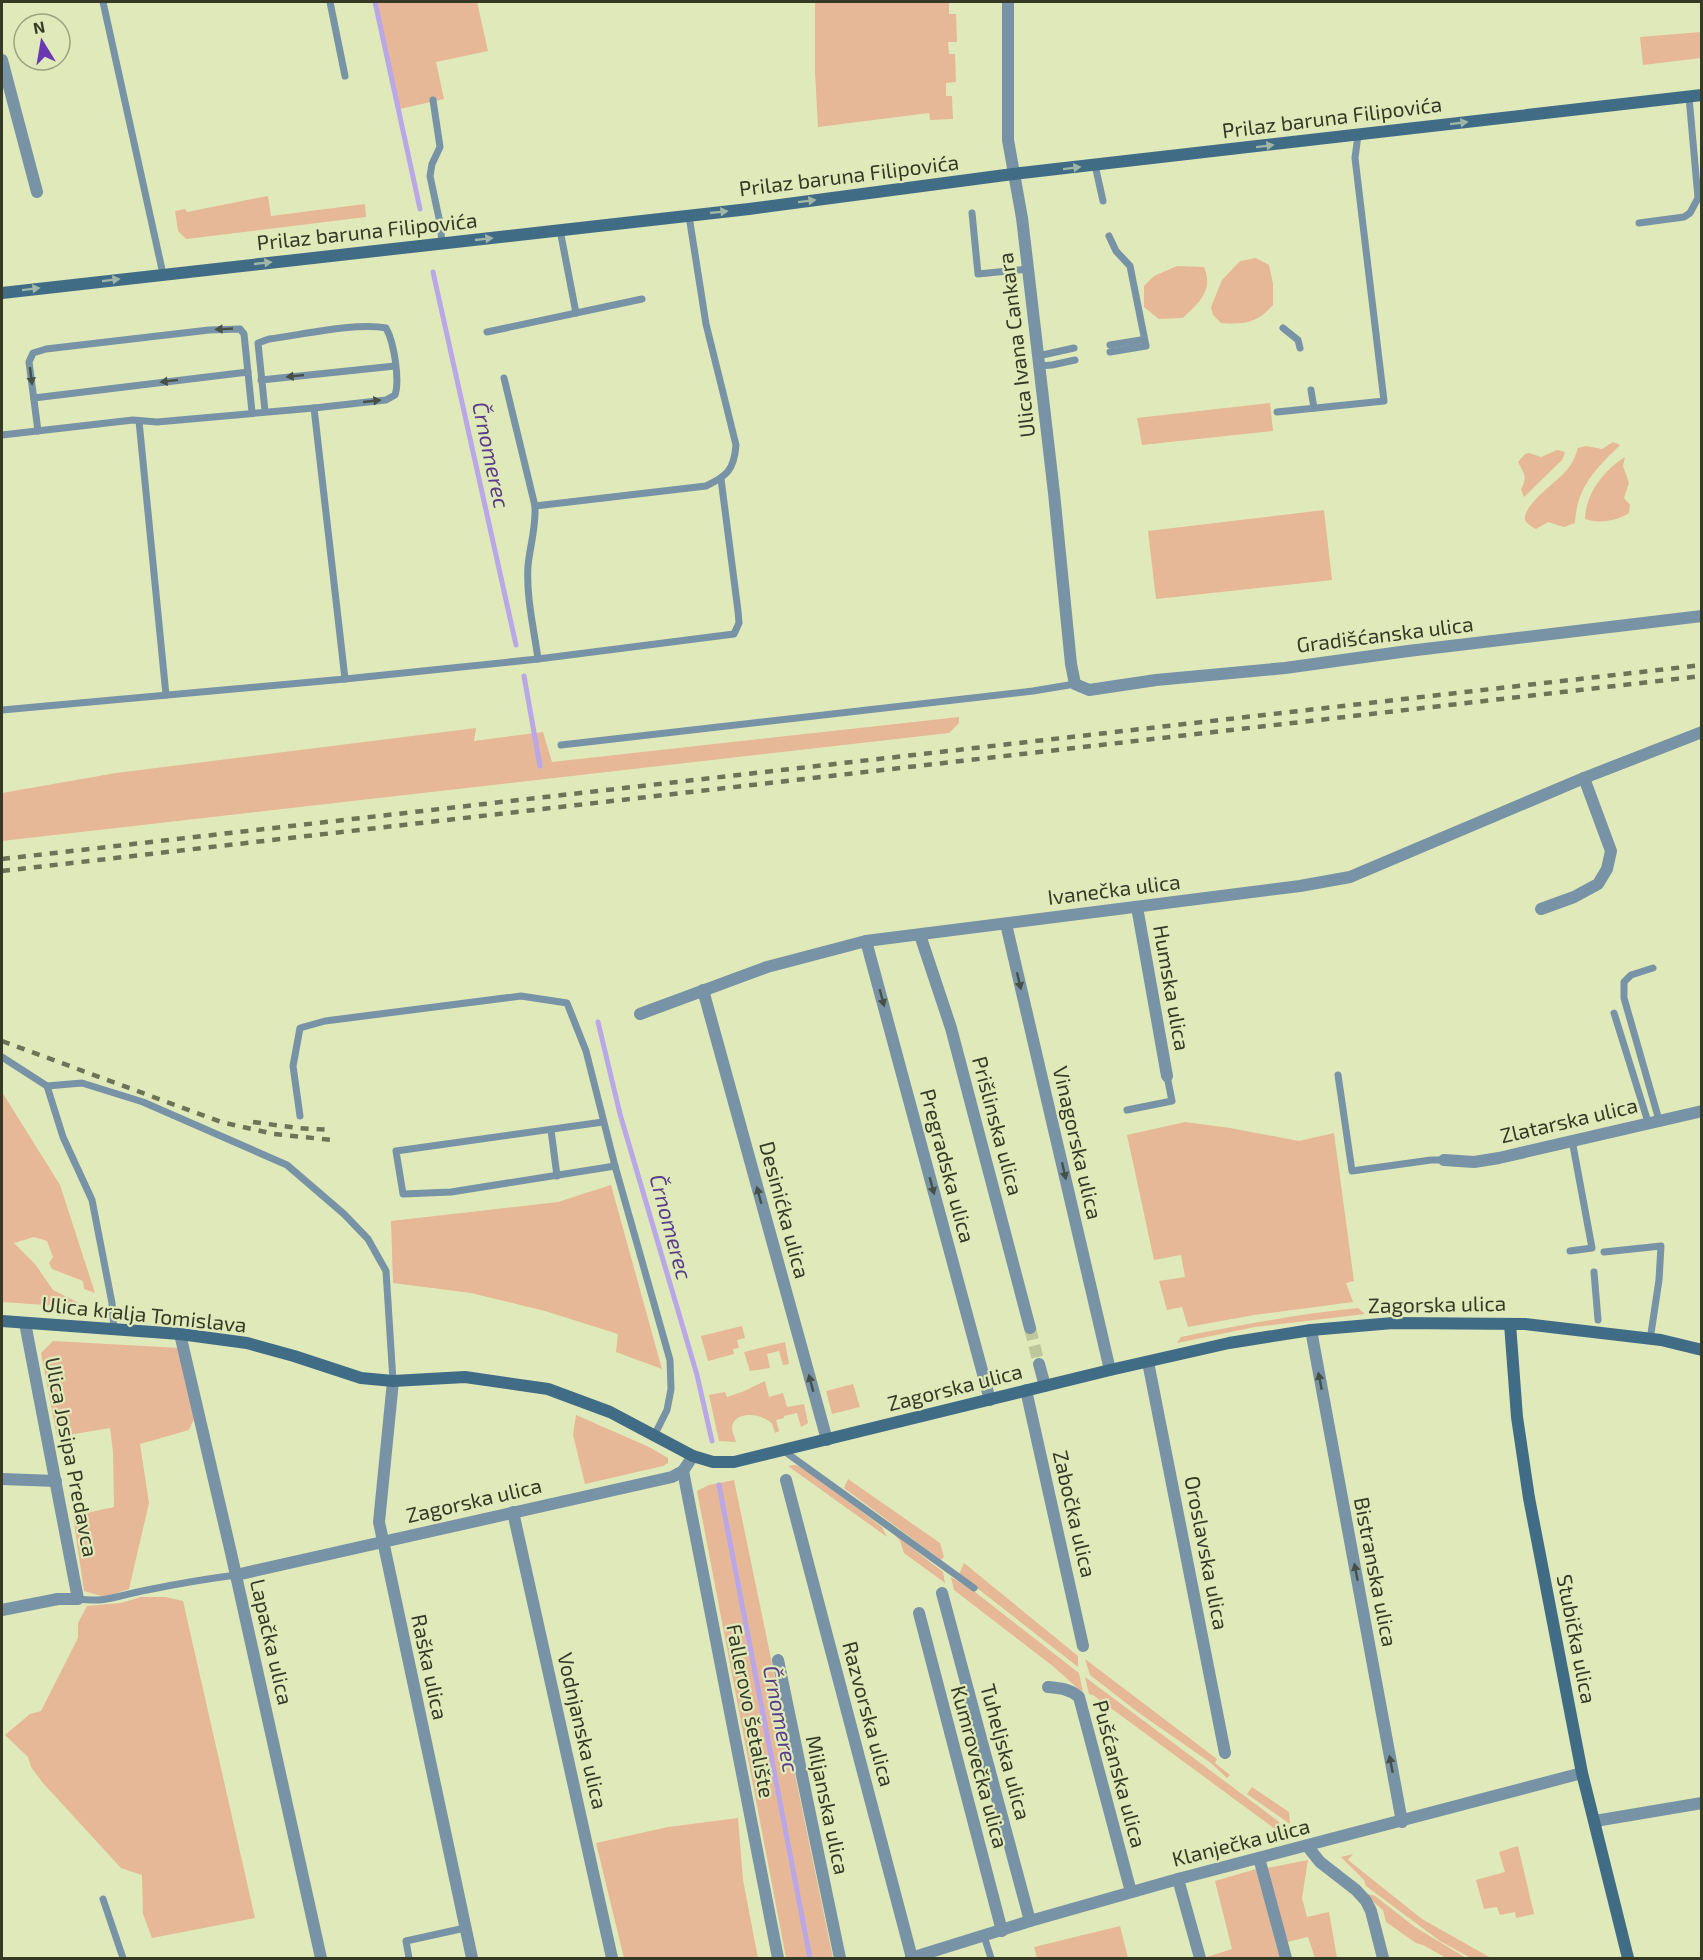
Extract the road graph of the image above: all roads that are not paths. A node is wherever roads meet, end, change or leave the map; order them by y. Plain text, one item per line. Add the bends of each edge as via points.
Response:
1 (103, 2) edge
2 (330, 2) edge
3 (1008, 2) edge
4 (2, 60) edge
5 (345, 76) dead end
6 (1695, 96) edge
7 (433, 100) dead end
8 (1358, 135) junction
9 (1095, 165) junction
10 (1013, 174) junction
11 (37, 192) dead end
12 (1103, 201) dead end
13 (972, 213) dead end
14 (689, 216) junction
15 (1639, 223) dead end
16 (560, 230) junction
17 (1109, 236) dead end
18 (442, 243) junction
19 (1028, 269) junction
20 (163, 274) junction
21 (2, 293) edge
22 (642, 299) dead end
23 (576, 313) junction
24 (1283, 328) dead end
25 (487, 332) dead end
26 (1141, 340) dead end
27 (1074, 348) dead end
28 (1300, 348) dead end
29 (1075, 360) dead end
30 (1039, 361) junction
31 (395, 366) junction
32 (248, 372) junction
33 (504, 378) dead end
34 (261, 380) junction
35 (1311, 390) dead end
36 (34, 398) junction
37 (314, 408) junction
38 (1314, 408) junction
39 (265, 411) junction
40 (252, 412) junction
41 (1277, 412) dead end
42 (139, 421) junction
43 (38, 431) junction
44 (2, 435) edge
45 (721, 479) junction
46 (535, 506) junction
47 (1701, 616) edge
48 (538, 659) junction
49 (345, 679) junction
50 (1075, 684) junction
51 (166, 695) junction
52 (2, 710) edge
53 (1701, 732) edge
54 (561, 745) dead end
55 (1584, 778) junction
56 (1137, 907) junction
57 (1541, 909) dead end
58 (1006, 924) junction
59 (920, 935) junction
60 (866, 942) junction
61 (1653, 968) dead end
62 (703, 990) junction
63 (1614, 1013) dead end
64 (640, 1014) dead end
65 (2, 1057) edge
66 (1338, 1075) dead end
67 (1167, 1076) joint
68 (46, 1086) junction
69 (1127, 1110) dead end
70 (1701, 1111) edge
71 (300, 1116) dead end
72 (1654, 1121) junction
73 (603, 1122) junction
74 (551, 1130) junction
75 (1572, 1140) junction
76 (1444, 1160) joint
77 (615, 1166) junction
78 (557, 1176) junction
79 (1570, 1251) dead end
80 (1604, 1252) dead end
81 (1594, 1272) dead end
82 (1598, 1320) dead end
83 (2, 1321) edge
84 (25, 1323) junction
85 (1510, 1324) junction
86 (1030, 1328) tunnel mouth
87 (114, 1329) junction
88 (1311, 1330) junction
89 (180, 1334) junction
90 (1650, 1340) junction
91 (1701, 1350) edge
92 (1148, 1362) junction
93 (1039, 1364) tunnel mouth
94 (1110, 1370) junction
95 (393, 1382) junction
96 (1045, 1386) junction
97 (1026, 1390) junction
98 (990, 1400) junction
99 (654, 1436) junction
100 (826, 1440) junction
101 (783, 1450) junction
102 (693, 1456) junction
103 (683, 1471) junction
104 (2, 1479) edge
105 (786, 1480) dead end
106 (56, 1481) junction
107 (513, 1512) junction
108 (381, 1542) junction
109 (236, 1575) junction
110 (974, 1588) dead end
111 (942, 1593) dead end
112 (78, 1599) junction
113 (2, 1610) edge
114 (919, 1614) dead end
115 (1083, 1646) dead end
116 (778, 1660) dead end
117 (1048, 1687) dead end
118 (1225, 1753) dead end
119 (1582, 1773) junction
120 (1701, 1803) edge
121 (1595, 1821) junction
122 (1402, 1822) junction
123 (1308, 1847) junction
124 (1259, 1858) junction
125 (1178, 1879) junction
126 (1131, 1892) junction
127 (103, 1899) dead end
128 (1030, 1921) junction
129 (465, 1928) junction
130 (1002, 1931) junction
131 (984, 1936) junction
132 (912, 1958) edge
133 (123, 1959) edge
134 (321, 1959) edge
135 (409, 1959) edge
136 (472, 1959) edge
137 (612, 1959) edge
138 (778, 1959) edge
139 (840, 1959) edge
140 (991, 1959) edge
141 (1200, 1959) edge
142 (1286, 1959) edge
143 (1383, 1959) edge
144 (1628, 1959) edge

1 - 20 lane
2 - 5 lane
3 - 10 street, Ulica Ivana Cankara via 1007,129
4 - 11 street
8 -> 6 street, Prilaz baruna Filipovića
6 - 15 lane via 1698,198 1684,217
7 - 18 lane via 440,147 430,176
9 -> 8 street, Prilaz baruna Filipovića
8 - 38 lane via 1356,159 1384,401
10 -> 9 street, Prilaz baruna Filipovića
9 - 12 lane
14 -> 10 street, Prilaz baruna Filipovića
10 - 19 street, Ulica Ivana Cankara
13 - 19 lane via 978,274
14 - 16 street, Prilaz baruna Filipovića
14 - 45 lane via 706,324 736,445 735,459
18 -> 16 street, Prilaz baruna Filipovića
16 - 23 lane
17 - 26 lane via 1130,266 1146,346 1110,349
20 -> 18 street, Prilaz baruna Filipovića
19 - 30 street, Ulica Ivana Cankara
21 -> 20 street, Prilaz baruna Filipovića
22 - 23 lane
23 - 25 lane
24 - 28 lane via 1298,340
27 - 30 lane
29 - 30 lane via 1052,365
30 - 50 street, Ulica Ivana Cankara
31 -> 34 lane
31 - 34 lane via 392,338 386,328 357,327 258,343
37 -> 31 lane via 390,398 396,393
32 -> 36 lane
32 -> 36 lane via 244,334 240,330 70,346 33,353 30,362
32 - 40 lane
33 - 46 lane
34 - 39 lane
35 - 38 lane
36 - 43 lane
37 - 39 lane
37 - 49 lane
38 - 41 lane
39 - 40 lane
40 - 42 lane
42 - 43 lane
42 - 51 lane
43 - 44 lane
45 - 46 lane via 706,486
45 - 48 lane via 738,611 734,634
46 - 48 lane via 528,581
47 - 50 street, Gradišćanska ulica via 1089,690
48 - 49 lane
49 - 51 lane
50 - 54 lane
51 - 52 lane
53 - 55 street, Ivanečka ulica
55 - 56 street, Ivanečka ulica via 1350,877
55 - 57 street via 1611,851 1607,869 1598,884
56 - 58 street, Ivanečka ulica
56 - 67 street, Humska ulica
58 - 59 street, Ivanečka ulica
58 -> 94 street, Vinagorska ulica
59 - 60 street, Ivanečka ulica
59 - 86 street, Prišlinska ulica via 951,1028
60 - 62 street, Ivanečka ulica via 767,967
60 -> 98 street, Pregradska ulica
61 - 72 lane via 1631,975 1624,982 1624,998
62 - 64 street, Ivanečka ulica
100 -> 62 street, Desinićka ulica
63 - 72 lane
65 - 68 lane
66 - 76 lane via 1352,1172
67 - 69 lane via 1172,1101
68 - 87 lane via 63,1137 92,1200
68 - 95 lane via 82,1083 142,1102 287,1165 368,1239 386,1272
70 - 72 street, Zlatarska ulica
71 - 73 lane via 293,1066 300,1028 335,1019 521,996 567,1003 586,1051
72 - 75 street, Zlatarska ulica
73 - 74 lane
73 - 77 lane
74 - 78 lane
74 - 78 lane via 396,1151 403,1194 451,1192
75 - 76 street, Zlatarska ulica via 1474,1162
75 - 79 lane via 1592,1248
77 - 78 lane
77 - 99 lane via 670,1360 667,1410
80 - 90 lane via 1660,1246
81 - 82 lane
83 - 84 street, Ulica kralja Tomislava
84 - 87 street, Ulica kralja Tomislava
84 - 106 street, Ulica Josipa Predavca
85 - 88 street, Zagorska ulica via 1393,1323
85 - 90 street, Zagorska ulica
85 - 119 street, Stubička ulica via 1517,1417 1529,1498
87 - 89 street, Ulica kralja Tomislava
88 - 92 street, Zagorska ulica via 1229,1343
122 -> 88 street, Bistranska ulica
89 - 95 street, Ulica kralja Tomislava via 247,1343 361,1378
89 - 109 street, Lapačka ulica
90 - 91 street, Zagorska ulica
92 - 94 street, Zagorska ulica
92 - 118 street, Oroslavska ulica
93 - 96 street
94 - 96 street, Zagorska ulica
95 - 99 street, Ulica kralja Tomislava via 465,1377 548,1389 610,1412
95 - 108 street, Raška ulica via 379,1516
96 - 97 street, Zagorska ulica
97 - 98 street, Zagorska ulica
97 - 115 street, Zabočka ulica
98 - 100 street, Zagorska ulica
99 - 102 street, Ulica kralja Tomislava
100 - 101 street, Zagorska ulica
101 - 102 street, Zagorska ulica via 734,1462 713,1462
101 - 110 lane
102 - 103 street
103 - 107 street, Zagorska ulica via 672,1477
103 - 138 street, Fallerovo šetalište
104 - 106 street
105 - 132 street, Razvorska ulica
106 - 112 street, Ulica Josipa Predavca
107 - 108 street, Zagorska ulica
107 - 137 street, Vodnjanska ulica
108 - 109 street, Zagorska ulica
108 - 129 street, Raška ulica
109 - 112 lane via 98,1602
109 - 134 street, Lapačka ulica
111 - 128 street, Tuheljska ulica
112 - 113 street
114 - 130 street, Kumrovečka ulica
116 - 139 street, Miljanska ulica
117 - 126 street, Pušćanska ulica via 1062,1688 1079,1697
119 - 121 street, Stubička ulica
119 - 122 street, Klanječka ulica
120 - 121 street
121 - 144 street, Stubička ulica
122 - 123 street, Klanječka ulica
123 - 124 street, Klanječka ulica
123 - 143 street via 1366,1901
124 - 125 street, Klanječka ulica
124 - 142 street
125 - 126 street, Klanječka ulica
125 - 141 street
126 - 128 street, Klanječka ulica
127 - 133 lane
128 - 130 street, Klanječka ulica
129 - 135 lane via 406,1941
129 - 136 street, Raška ulica
130 - 131 street, Klanječka ulica
131 - 132 street, Klanječka ulica
131 - 140 lane

